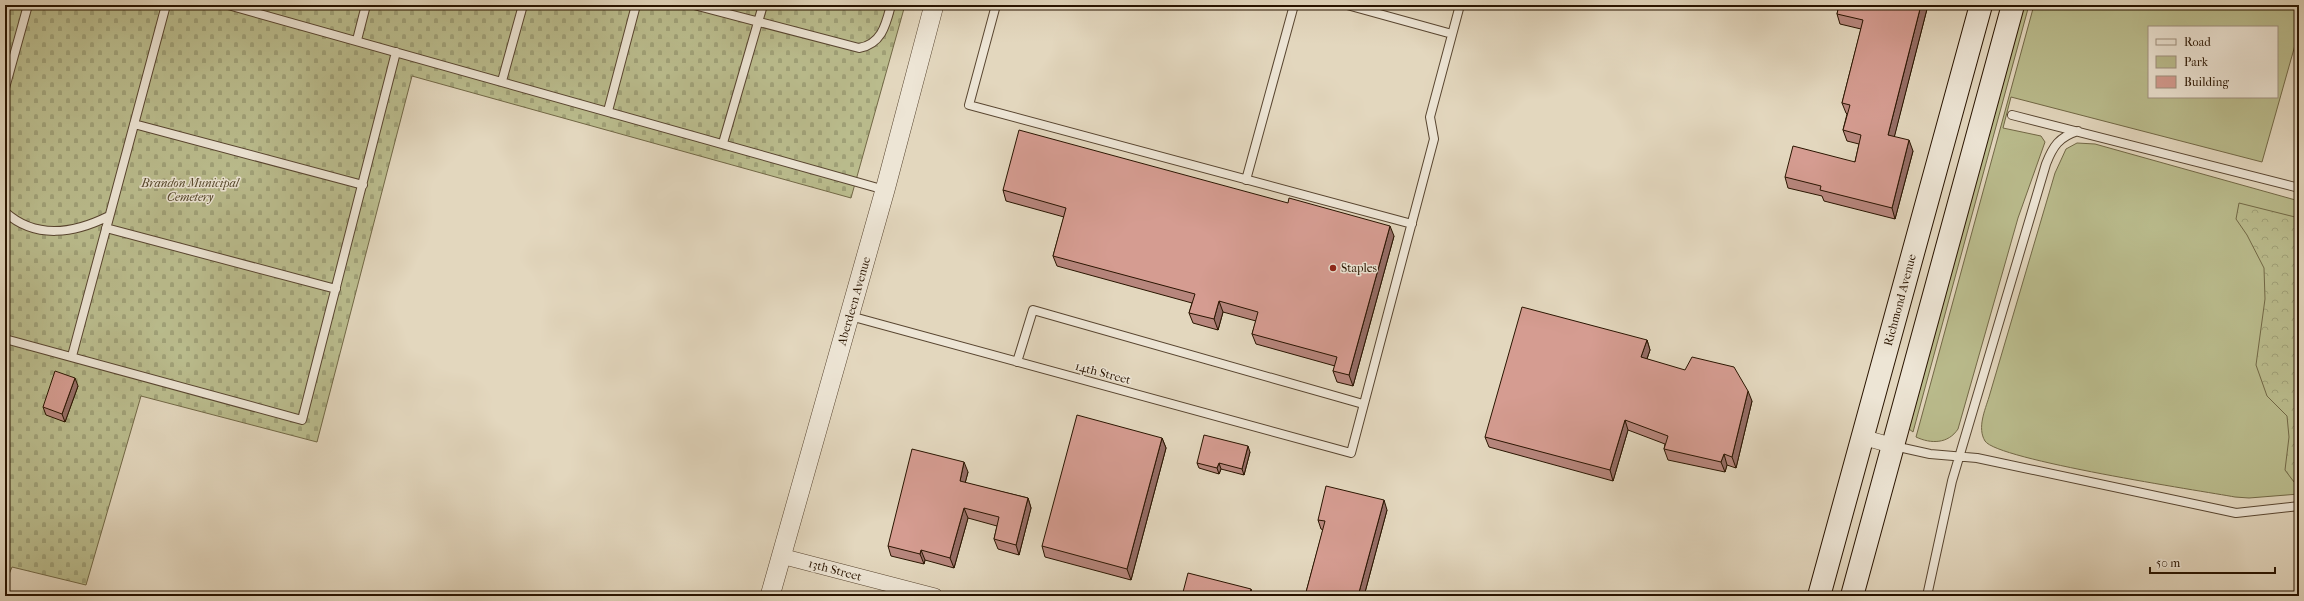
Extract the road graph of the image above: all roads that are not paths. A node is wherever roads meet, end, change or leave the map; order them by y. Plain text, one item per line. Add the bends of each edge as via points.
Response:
1 (28, 5) edge
2 (166, 5) edge
3 (228, 5) edge
4 (366, 5) edge
5 (524, 5) edge
6 (636, 5) edge
7 (694, 5) edge
8 (763, 5) edge
9 (891, 5) edge
10 (934, 5) edge
11 (996, 5) edge
12 (1294, 5) edge
13 (1347, 5) edge
14 (1460, 5) edge
15 (1981, 5) edge
16 (2013, 5) edge
17 (759, 22) junction
18 (1452, 34) junction
19 (357, 40) junction
20 (396, 52) junction
21 (502, 81) junction
22 (5, 88) edge
23 (608, 111) junction
24 (2012, 115) dead end
25 (134, 124) junction
26 (2078, 132) junction
27 (723, 143) junction
28 (1246, 180) junction
29 (363, 185) junction
30 (2299, 188) edge
31 (885, 190) junction
32 (5, 212) edge
33 (109, 216) junction
34 (1412, 224) junction
35 (106, 228) junction
36 (336, 289) junction
37 (850, 316) junction
38 (5, 338) edge
39 (72, 356) junction
40 (1017, 362) junction
41 (1363, 404) junction
42 (1862, 437) junction
43 (1894, 446) junction
44 (1960, 456) junction
45 (2299, 506) edge
46 (781, 556) junction
47 (770, 596) edge
48 (935, 596) edge
49 (1819, 596) edge
50 (1852, 596) edge
51 (1927, 596) edge

1 - 22 lane
2 - 25 lane
3 - 19 lane
4 - 19 lane
5 - 21 lane
6 - 23 lane
7 - 17 lane
8 - 17 lane
9 - 17 lane via 882,34 871,44 859,48
10 - 31 street, Aberdeen Avenue
11 - 28 lane via 969,105
12 - 28 lane
13 - 18 lane
14 - 18 lane
15 - 42 main road, Richmond Avenue
16 - 43 main road
17 - 27 lane
18 - 34 lane via 1430,117 1434,139
19 - 20 lane
20 - 21 lane
20 - 29 lane
21 - 23 lane
23 - 27 lane
24 - 26 lane
25 - 29 lane
25 - 33 lane
26 - 30 lane
26 - 44 lane via 2064,136 2052,148 2046,164
27 - 31 lane
28 - 34 lane
29 - 36 lane
31 - 37 street, Aberdeen Avenue
32 - 33 lane via 27,226 53,232 82,228
33 - 35 lane
34 - 41 lane
35 - 36 lane
35 - 39 lane
36 - 39 lane via 302,420
37 - 40 lane, 14th Street
37 - 46 street, Aberdeen Avenue
38 - 39 lane
40 - 41 lane, 14th Street via 1351,453
40 - 41 lane via 1033,310
42 - 43 street
42 - 49 main road, Richmond Avenue
43 - 44 lane via 1930,454
43 - 50 main road
44 - 45 lane via 2236,513
44 - 51 lane
46 - 47 street, Aberdeen Avenue
46 - 48 street, 13th Street

